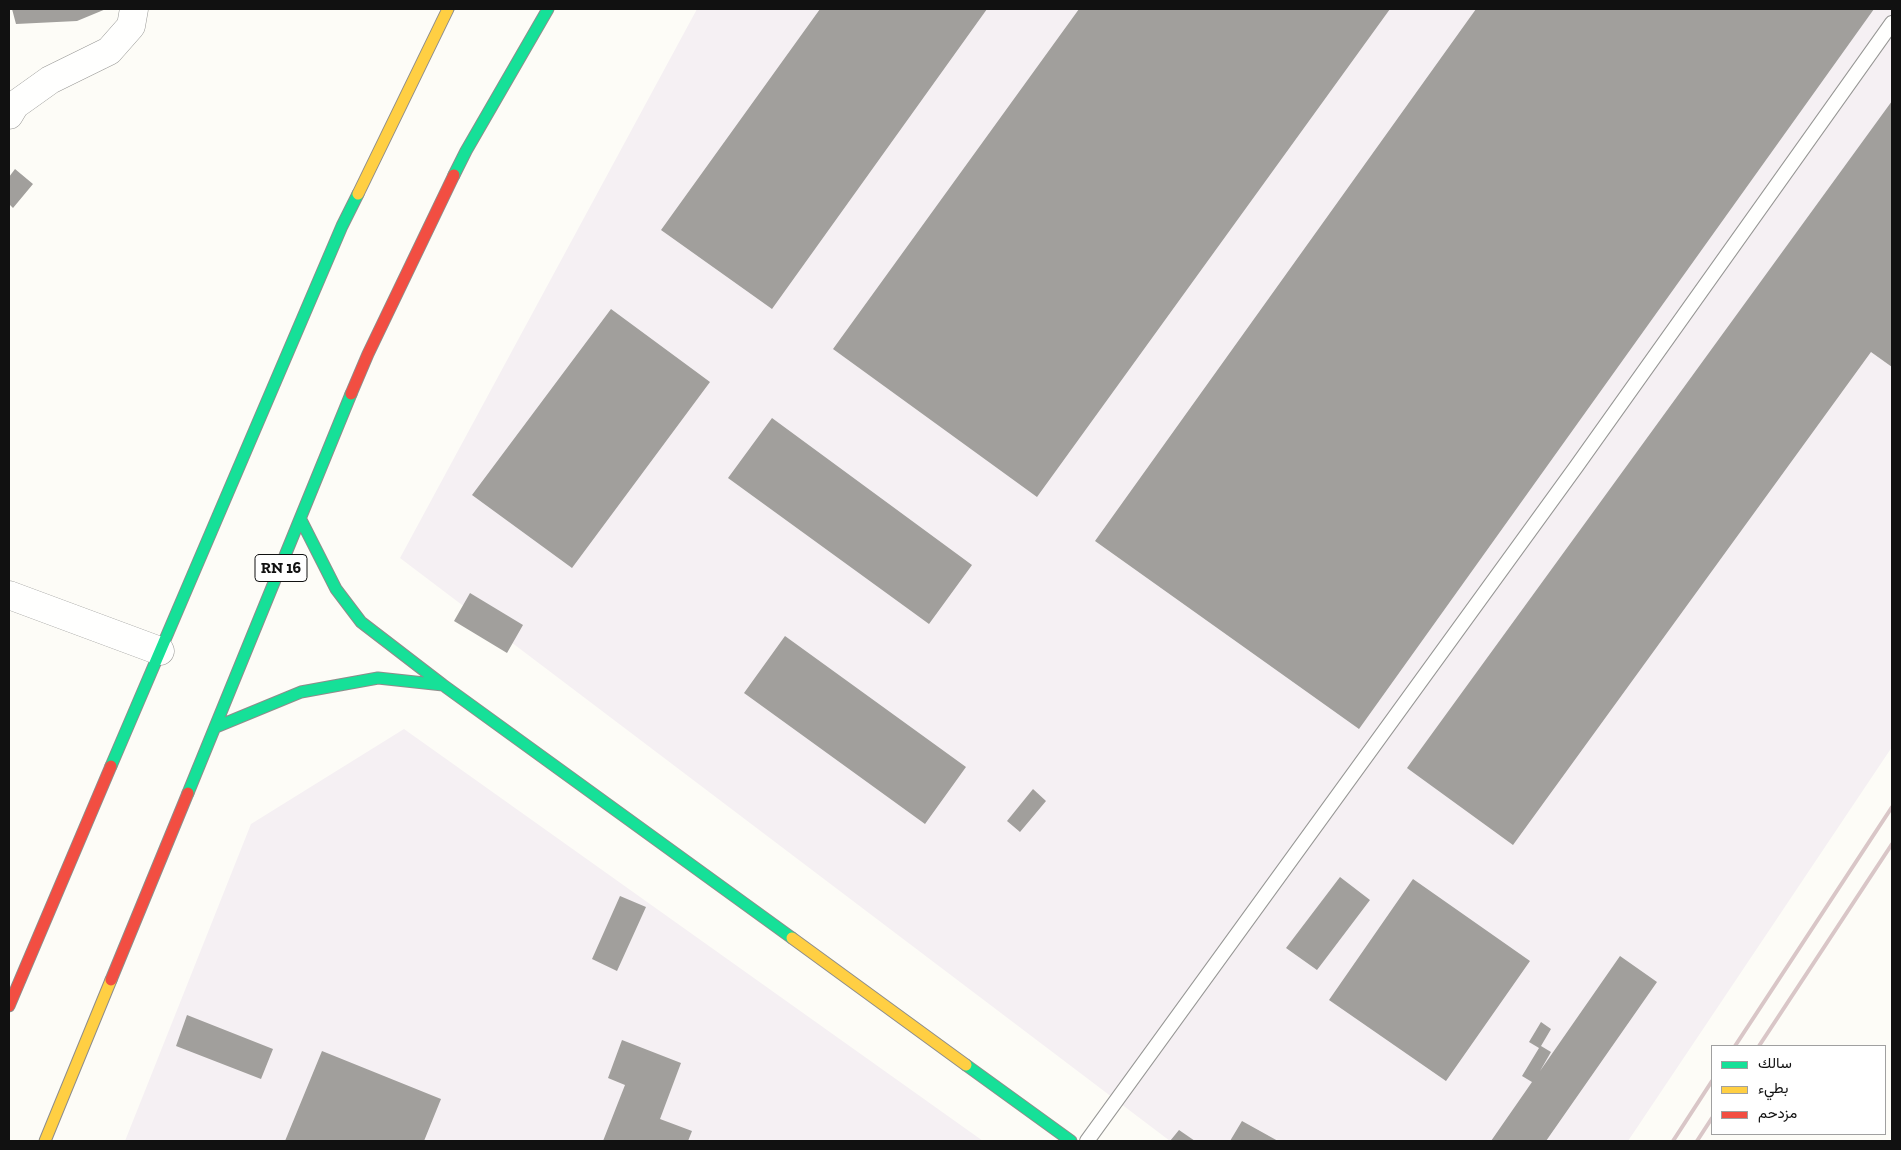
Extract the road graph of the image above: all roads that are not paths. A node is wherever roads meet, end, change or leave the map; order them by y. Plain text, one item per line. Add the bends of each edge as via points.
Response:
1 (134, 9) edge
2 (448, 9) edge
3 (548, 9) edge
4 (1892, 23) edge
5 (9, 116) edge
6 (301, 520) junction
7 (9, 595) edge
8 (160, 651) junction
9 (443, 685) junction
10 (216, 727) junction
11 (9, 1006) edge
12 (45, 1141) edge
13 (1071, 1141) edge
14 (1087, 1141) edge

1 - 5 street via 131,26 109,51 50,80 15,105
2 - 8 main road via 342,226
3 - 6 main road, RN 16 via 466,151 368,354
4 - 14 lane via 1576,467
6 - 9 main road via 336,588 362,622
6 - 10 main road, RN 16
7 - 8 street
8 - 11 main road
9 - 10 main road via 378,678 301,692
9 - 13 main road
10 - 12 main road, RN 16

